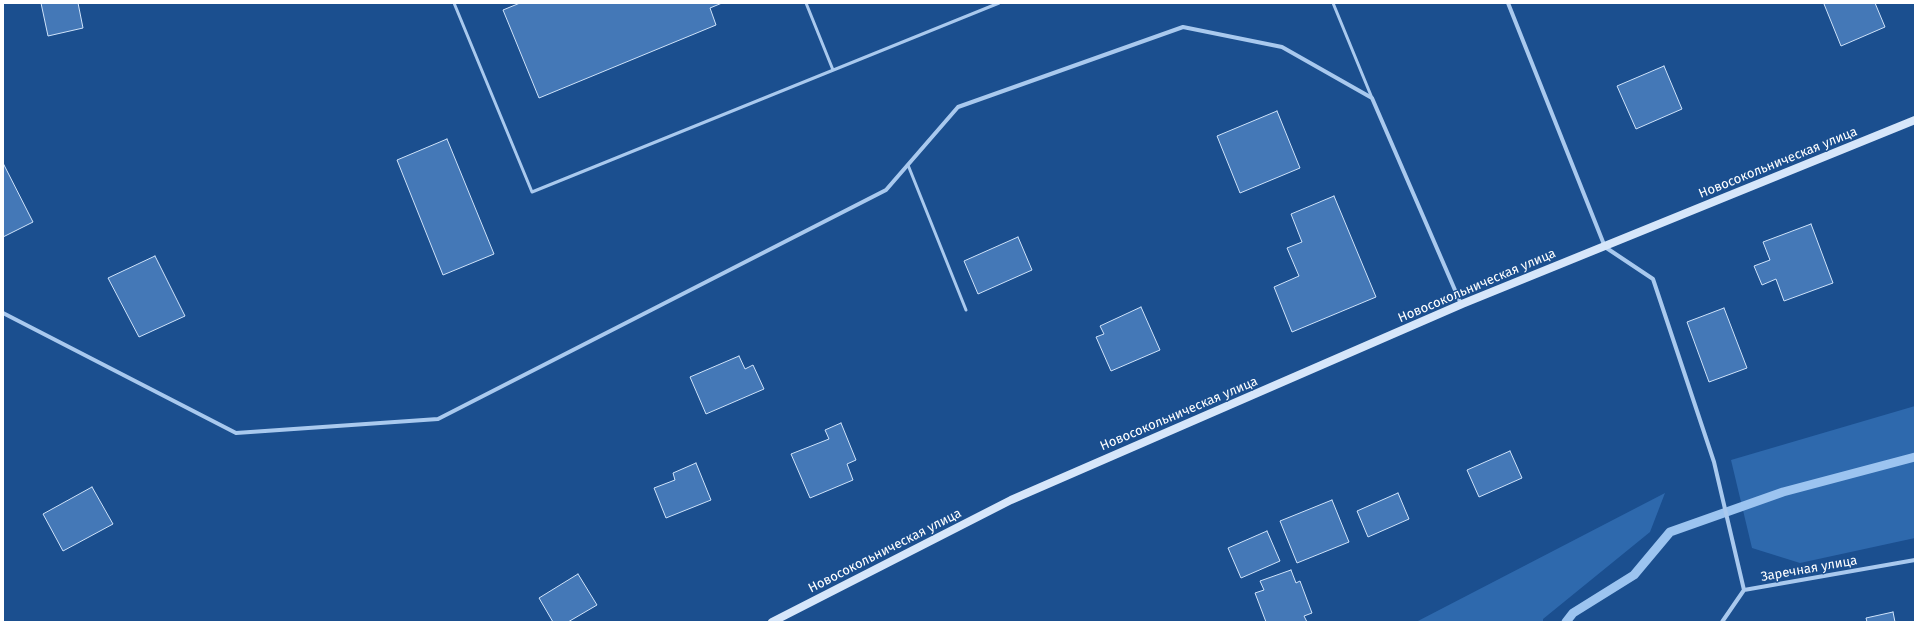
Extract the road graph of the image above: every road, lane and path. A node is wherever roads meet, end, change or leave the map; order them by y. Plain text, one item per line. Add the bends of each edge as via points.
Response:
1 (454, 3) edge
2 (806, 3) edge
3 (999, 3) edge
4 (1333, 3) edge
5 (1508, 3) edge
6 (834, 70) junction
7 (1372, 98) junction
8 (1915, 120) edge
9 (908, 166) junction
10 (1605, 247) junction
11 (1462, 304) junction
12 (966, 310) dead end
13 (3, 313) edge
14 (1915, 560) edge
15 (1744, 590) junction
16 (772, 622) edge
17 (1722, 622) edge

1 - 6 lane via 532,192
2 - 6 lane
3 - 6 lane
4 - 7 lane
5 - 10 street
7 - 9 street via 1282,47 1183,27 958,107
7 - 11 street
8 - 10 main road, Новосокольническая улица
9 - 12 lane
9 - 13 street via 886,190 438,419 236,433
10 - 11 main road, Новосокольническая улица
10 - 15 street via 1653,279 1714,462
11 - 16 main road, Новосокольническая улица via 1011,500
14 - 15 street, Заречная улица
15 - 17 street, Заречная улица

